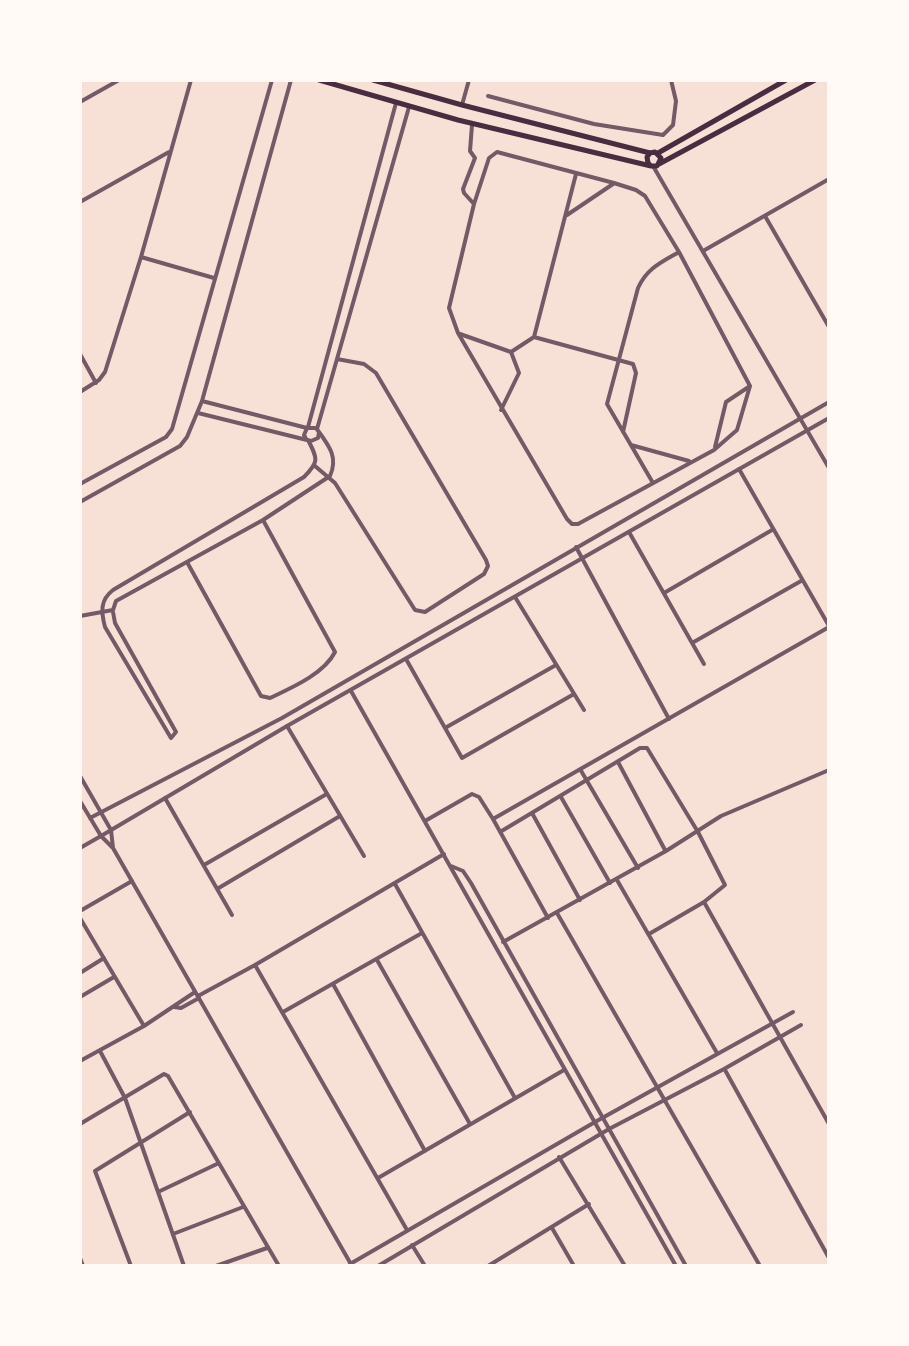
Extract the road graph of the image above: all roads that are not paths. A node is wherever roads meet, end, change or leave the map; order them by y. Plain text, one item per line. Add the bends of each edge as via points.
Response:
1 (119, 80) edge
2 (191, 80) edge
3 (272, 80) edge
4 (292, 80) edge
5 (319, 80) edge
6 (373, 80) edge
7 (469, 80) edge
8 (671, 80) edge
9 (786, 80) edge
10 (815, 80) edge
11 (488, 96) dead end
12 (80, 102) edge
13 (396, 103) junction
14 (462, 106) junction
15 (409, 107) junction
16 (458, 120) junction
17 (472, 124) junction
18 (387, 133) junction
19 (400, 137) junction
20 (170, 152) junction
21 (654, 154) junction
22 (475, 158) junction
23 (487, 164) junction
24 (655, 165) junction
25 (576, 174) junction
26 (829, 179) edge
27 (614, 184) junction
28 (80, 190) edge
29 (83, 200) edge
30 (474, 204) junction
31 (567, 215) junction
32 (765, 216) junction
33 (680, 252) junction
34 (703, 252) junction
35 (141, 258) junction
36 (214, 278) junction
37 (829, 327) edge
38 (458, 333) junction
39 (534, 336) junction
40 (511, 352) junction
41 (80, 354) edge
42 (619, 358) junction
43 (337, 359) junction
44 (96, 382) junction
45 (750, 386) junction
46 (80, 392) edge
47 (202, 401) junction
48 (829, 402) edge
49 (501, 410) junction
50 (198, 413) junction
51 (800, 418) junction
52 (829, 418) edge
53 (308, 427) junction
54 (318, 430) junction
55 (807, 430) junction
56 (623, 432) junction
57 (307, 440) junction
58 (631, 445) junction
59 (714, 450) junction
60 (691, 462) junction
61 (315, 466) junction
62 (829, 468) edge
63 (739, 469) junction
64 (330, 476) junction
65 (652, 483) junction
66 (80, 484) edge
67 (80, 502) edge
68 (262, 520) junction
69 (774, 529) junction
70 (629, 532) junction
71 (576, 546) junction
72 (583, 558) junction
73 (187, 562) junction
74 (803, 580) junction
75 (664, 594) junction
76 (515, 597) junction
77 (113, 610) junction
78 (102, 611) junction
79 (80, 616) edge
80 (829, 626) edge
81 (692, 643) junction
82 (406, 660) junction
83 (704, 664) dead end
84 (556, 666) junction
85 (351, 691) junction
86 (574, 694) junction
87 (584, 710) dead end
88 (669, 719) junction
89 (287, 726) junction
90 (446, 728) junction
91 (618, 762) junction
92 (580, 769) junction
93 (829, 770) edge
94 (80, 776) edge
95 (588, 780) junction
96 (327, 794) junction
97 (561, 797) junction
98 (165, 798) junction
99 (80, 801) edge
100 (101, 813) junction
101 (532, 813) junction
102 (340, 816) junction
103 (493, 818) junction
104 (91, 820) junction
105 (425, 821) junction
106 (80, 824) edge
107 (110, 828) junction
108 (500, 832) junction
109 (698, 832) junction
110 (100, 834) junction
111 (80, 848) edge
112 (113, 848) junction
113 (666, 852) junction
114 (444, 854) junction
115 (364, 856) dead end
116 (204, 865) junction
117 (451, 866) junction
118 (638, 868) junction
119 (617, 880) junction
120 (132, 881) junction
121 (394, 883) junction
122 (610, 884) junction
123 (218, 889) junction
124 (580, 900) junction
125 (704, 902) junction
126 (558, 913) junction
127 (80, 915) edge
128 (232, 915) dead end
129 (548, 918) junction
130 (422, 933) junction
131 (649, 934) junction
132 (503, 942) junction
133 (104, 958) junction
134 (376, 960) junction
135 (255, 965) junction
136 (80, 973) edge
137 (114, 976) junction
138 (333, 984) junction
139 (197, 995) junction
140 (534, 996) junction
141 (80, 998) edge
142 (526, 1001) junction
143 (283, 1012) junction
144 (793, 1012) dead end
145 (773, 1024) junction
146 (144, 1026) junction
147 (801, 1026) dead end
148 (780, 1036) junction
149 (100, 1050) junction
150 (717, 1054) junction
151 (80, 1061) edge
152 (724, 1069) junction
153 (564, 1070) junction
154 (658, 1088) junction
155 (124, 1098) junction
156 (515, 1098) junction
157 (665, 1100) junction
158 (190, 1112) junction
159 (602, 1118) junction
160 (594, 1122) junction
161 (80, 1124) edge
162 (470, 1124) junction
163 (829, 1124) edge
164 (609, 1129) junction
165 (601, 1134) junction
166 (140, 1143) junction
167 (425, 1150) junction
168 (559, 1158) junction
169 (219, 1163) junction
170 (378, 1178) junction
171 (158, 1192) junction
172 (589, 1204) junction
173 (244, 1206) junction
174 (552, 1228) junction
175 (407, 1230) junction
176 (173, 1234) junction
177 (412, 1245) junction
178 (268, 1248) junction
179 (80, 1258) edge
180 (829, 1258) edge
181 (678, 1261) edge
182 (349, 1265) edge
183 (83, 1266) edge
184 (131, 1266) edge
185 (184, 1266) edge
186 (216, 1266) edge
187 (279, 1266) edge
188 (378, 1266) edge
189 (425, 1266) edge
190 (488, 1266) edge
191 (574, 1266) edge
192 (625, 1266) edge
193 (686, 1266) edge
194 (760, 1266) edge

1 - 12 street
2 - 20 street
3 - 36 street
4 - 47 street
5 - 13 main road
6 - 14 main road
7 - 14 street
8 - 11 street via 673,125 663,135
9 - 21 main road
10 - 24 main road
13 - 15 main road
13 - 18 street
14 - 16 main road
14 - 21 main road
15 - 16 main road
15 - 19 street
16 - 17 main road
17 - 22 street
17 - 24 main road
18 - 19 street
18 - 53 street
19 - 43 street
20 - 29 street
20 - 35 street
21 - 24 main road via 661,158
21 - 24 main road via 647,159
22 - 23 street
22 - 30 street via 463,189
23 - 25 street via 497,152
23 - 30 street
24 - 34 street
25 - 27 street
25 - 31 street
26 - 32 street
27 - 31 street
27 - 33 street via 645,196
28 - 29 street
30 - 38 street via 449,302
31 - 39 street
32 - 34 street
32 - 37 street
33 - 42 street via 643,276
33 - 45 street
34 - 51 street
35 - 36 street
35 - 44 street via 104,376
36 - 66 street via 172,429
38 - 40 street
38 - 49 street
39 - 40 street
39 - 42 street
40 - 49 street via 520,373
41 - 44 street
42 - 56 street via 607,404
42 - 56 street via 636,368
43 - 54 street
43 - 64 street via 376,373 487,570 425,612 411,608
44 - 46 street
45 - 59 street via 737,430
45 - 59 street via 724,406
47 - 50 street
47 - 53 street
48 - 51 street
49 - 65 street via 572,524
50 - 57 street
50 - 67 street via 180,446
51 - 55 street
51 - 71 street
52 - 55 street
53 - 54 street
53 - 57 street
54 - 57 street via 316,440
54 - 64 street via 335,461
55 - 62 street
55 - 63 street
56 - 58 street
57 - 61 street
58 - 60 street
58 - 65 street
59 - 60 street
60 - 65 street
61 - 64 street
61 - 78 street via 113,590
63 - 69 street
63 - 70 street
64 - 68 street
68 - 73 street
68 - 73 street via 334,648 328,664 305,679 270,698 261,696
69 - 74 street
69 - 75 street
70 - 72 street
70 - 75 street
71 - 72 street
71 - 100 street via 282,718
72 - 76 street
72 - 88 street
73 - 77 street via 116,601
74 - 80 street
74 - 81 street
75 - 81 street
76 - 82 street
76 - 84 street
77 - 78 street
77 - 78 street via 176,732 171,738 104,626
78 - 79 street
80 - 88 street
81 - 83 street
82 - 85 street
82 - 90 street
84 - 86 street
84 - 90 street
85 - 89 street
85 - 105 street
86 - 87 street
86 - 90 street via 463,758
88 - 92 street
89 - 96 street
89 - 98 street
91 - 95 street
91 - 109 street via 649,750
91 - 113 street
92 - 95 street
92 - 103 street
93 - 109 street
94 - 100 street
95 - 97 street
95 - 118 street
96 - 102 street
96 - 116 street
97 - 101 street
97 - 122 street
98 - 107 street
98 - 116 street
99 - 104 street
100 - 104 street
100 - 107 street
101 - 108 street
101 - 124 street
102 - 115 street
102 - 123 street
103 - 105 street via 472,794
103 - 108 street
104 - 106 street
104 - 110 street
105 - 114 street
107 - 110 street
107 - 112 street
108 - 129 street
109 - 113 street
109 - 125 street via 726,885
110 - 111 street
110 - 112 street
112 - 120 street
113 - 118 street
114 - 117 street
114 - 121 street
116 - 123 street
117 - 132 street via 465,873
117 - 142 street
118 - 119 street
119 - 122 street
119 - 131 street
120 - 127 street
120 - 139 street
121 - 130 street
121 - 135 street
122 - 124 street
123 - 128 street
124 - 126 street
125 - 131 street
125 - 145 street
126 - 129 street
126 - 154 street
127 - 133 street
129 - 132 street
130 - 134 street
130 - 156 street
131 - 150 street
132 - 140 street
133 - 136 street
133 - 137 street
134 - 138 street
134 - 162 street
135 - 139 street
135 - 143 street
137 - 141 street
137 - 146 street
138 - 143 street
138 - 167 street
139 - 146 street
139 - 182 street
140 - 142 street
140 - 159 street
142 - 153 street
143 - 170 street
144 - 145 street
145 - 148 street
145 - 150 street
146 - 149 street
147 - 148 street
148 - 152 street
148 - 163 street
149 - 151 street
149 - 155 street
150 - 154 street
152 - 157 street
152 - 180 street
153 - 156 street
153 - 160 street
154 - 157 street
154 - 159 street
155 - 158 street via 166,1075
155 - 161 street
155 - 166 street
156 - 162 street
157 - 164 street
157 - 194 street
158 - 166 street
158 - 169 street
159 - 160 street
159 - 164 street
160 - 165 street
160 - 175 street
162 - 167 street
164 - 165 street
164 - 181 street
165 - 168 street
165 - 181 street
166 - 171 street
166 - 184 street via 94,1173
167 - 170 street
168 - 172 street
168 - 177 street
169 - 171 street
169 - 173 street
170 - 175 street
171 - 176 street
172 - 174 street
172 - 192 street
173 - 176 street
173 - 178 street
174 - 190 street
174 - 191 street
175 - 182 street
176 - 185 street
177 - 188 street
177 - 189 street
178 - 186 street
178 - 187 street
179 - 183 street
181 - 193 street

